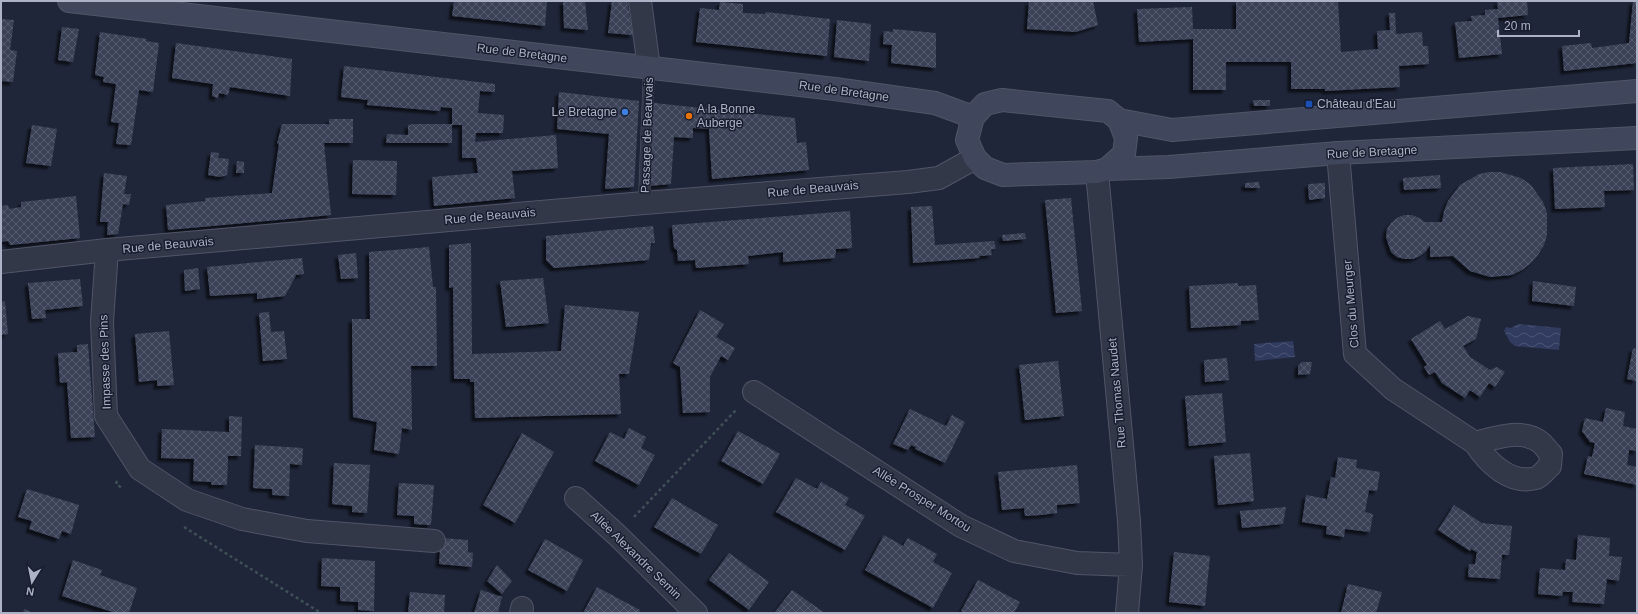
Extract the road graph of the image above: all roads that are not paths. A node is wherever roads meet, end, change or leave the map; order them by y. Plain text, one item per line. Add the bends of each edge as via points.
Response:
1 (69, 1) edge
2 (640, 1) edge
3 (649, 68) junction
4 (1637, 91) edge
5 (973, 117) junction
6 (1119, 120) junction
7 (1637, 138) edge
8 (1338, 153) junction
9 (975, 158) junction
10 (1102, 171) junction
11 (644, 203) junction
12 (107, 250) junction
13 (1, 262) edge
14 (754, 392) road end
15 (1475, 443) dead end
16 (576, 498) dead end
17 (434, 541) dead end
18 (1131, 565) junction
19 (696, 613) edge
20 (1127, 613) edge

1 - 3 main road, Rue de Bretagne
2 - 3 street
3 - 5 main road, Rue de Bretagne via 935,103
3 - 11 lane, Passage de Beauvais
4 - 6 main road via 1172,130
5 - 6 main road via 985,104 1002,100 1108,111
5 - 9 main road, Rue de Bretagne via 967,140
6 - 10 main road via 1126,138 1124,154
7 - 8 main road, Rue de Bretagne
8 - 10 main road, Rue de Bretagne
8 - 15 street, Clos du Meurger via 1355,354 1393,389
9 - 10 main road, Rue de Bretagne via 985,168 1003,175
9 - 11 street, Rue de Beauvais via 939,178
10 - 18 street, Rue Thomas Naudet
11 - 12 street, Rue de Beauvais
12 - 13 street, Rue de Beauvais
12 - 17 street, Impasse des Pins via 102,322 106,416 140,469 187,500 242,519 307,531
14 - 18 street, Allée Prosper Mortou via 961,526 1014,551 1077,563
16 - 19 street, Allée Alexandre Semin
18 - 20 street, Rue Thomas Naudet

